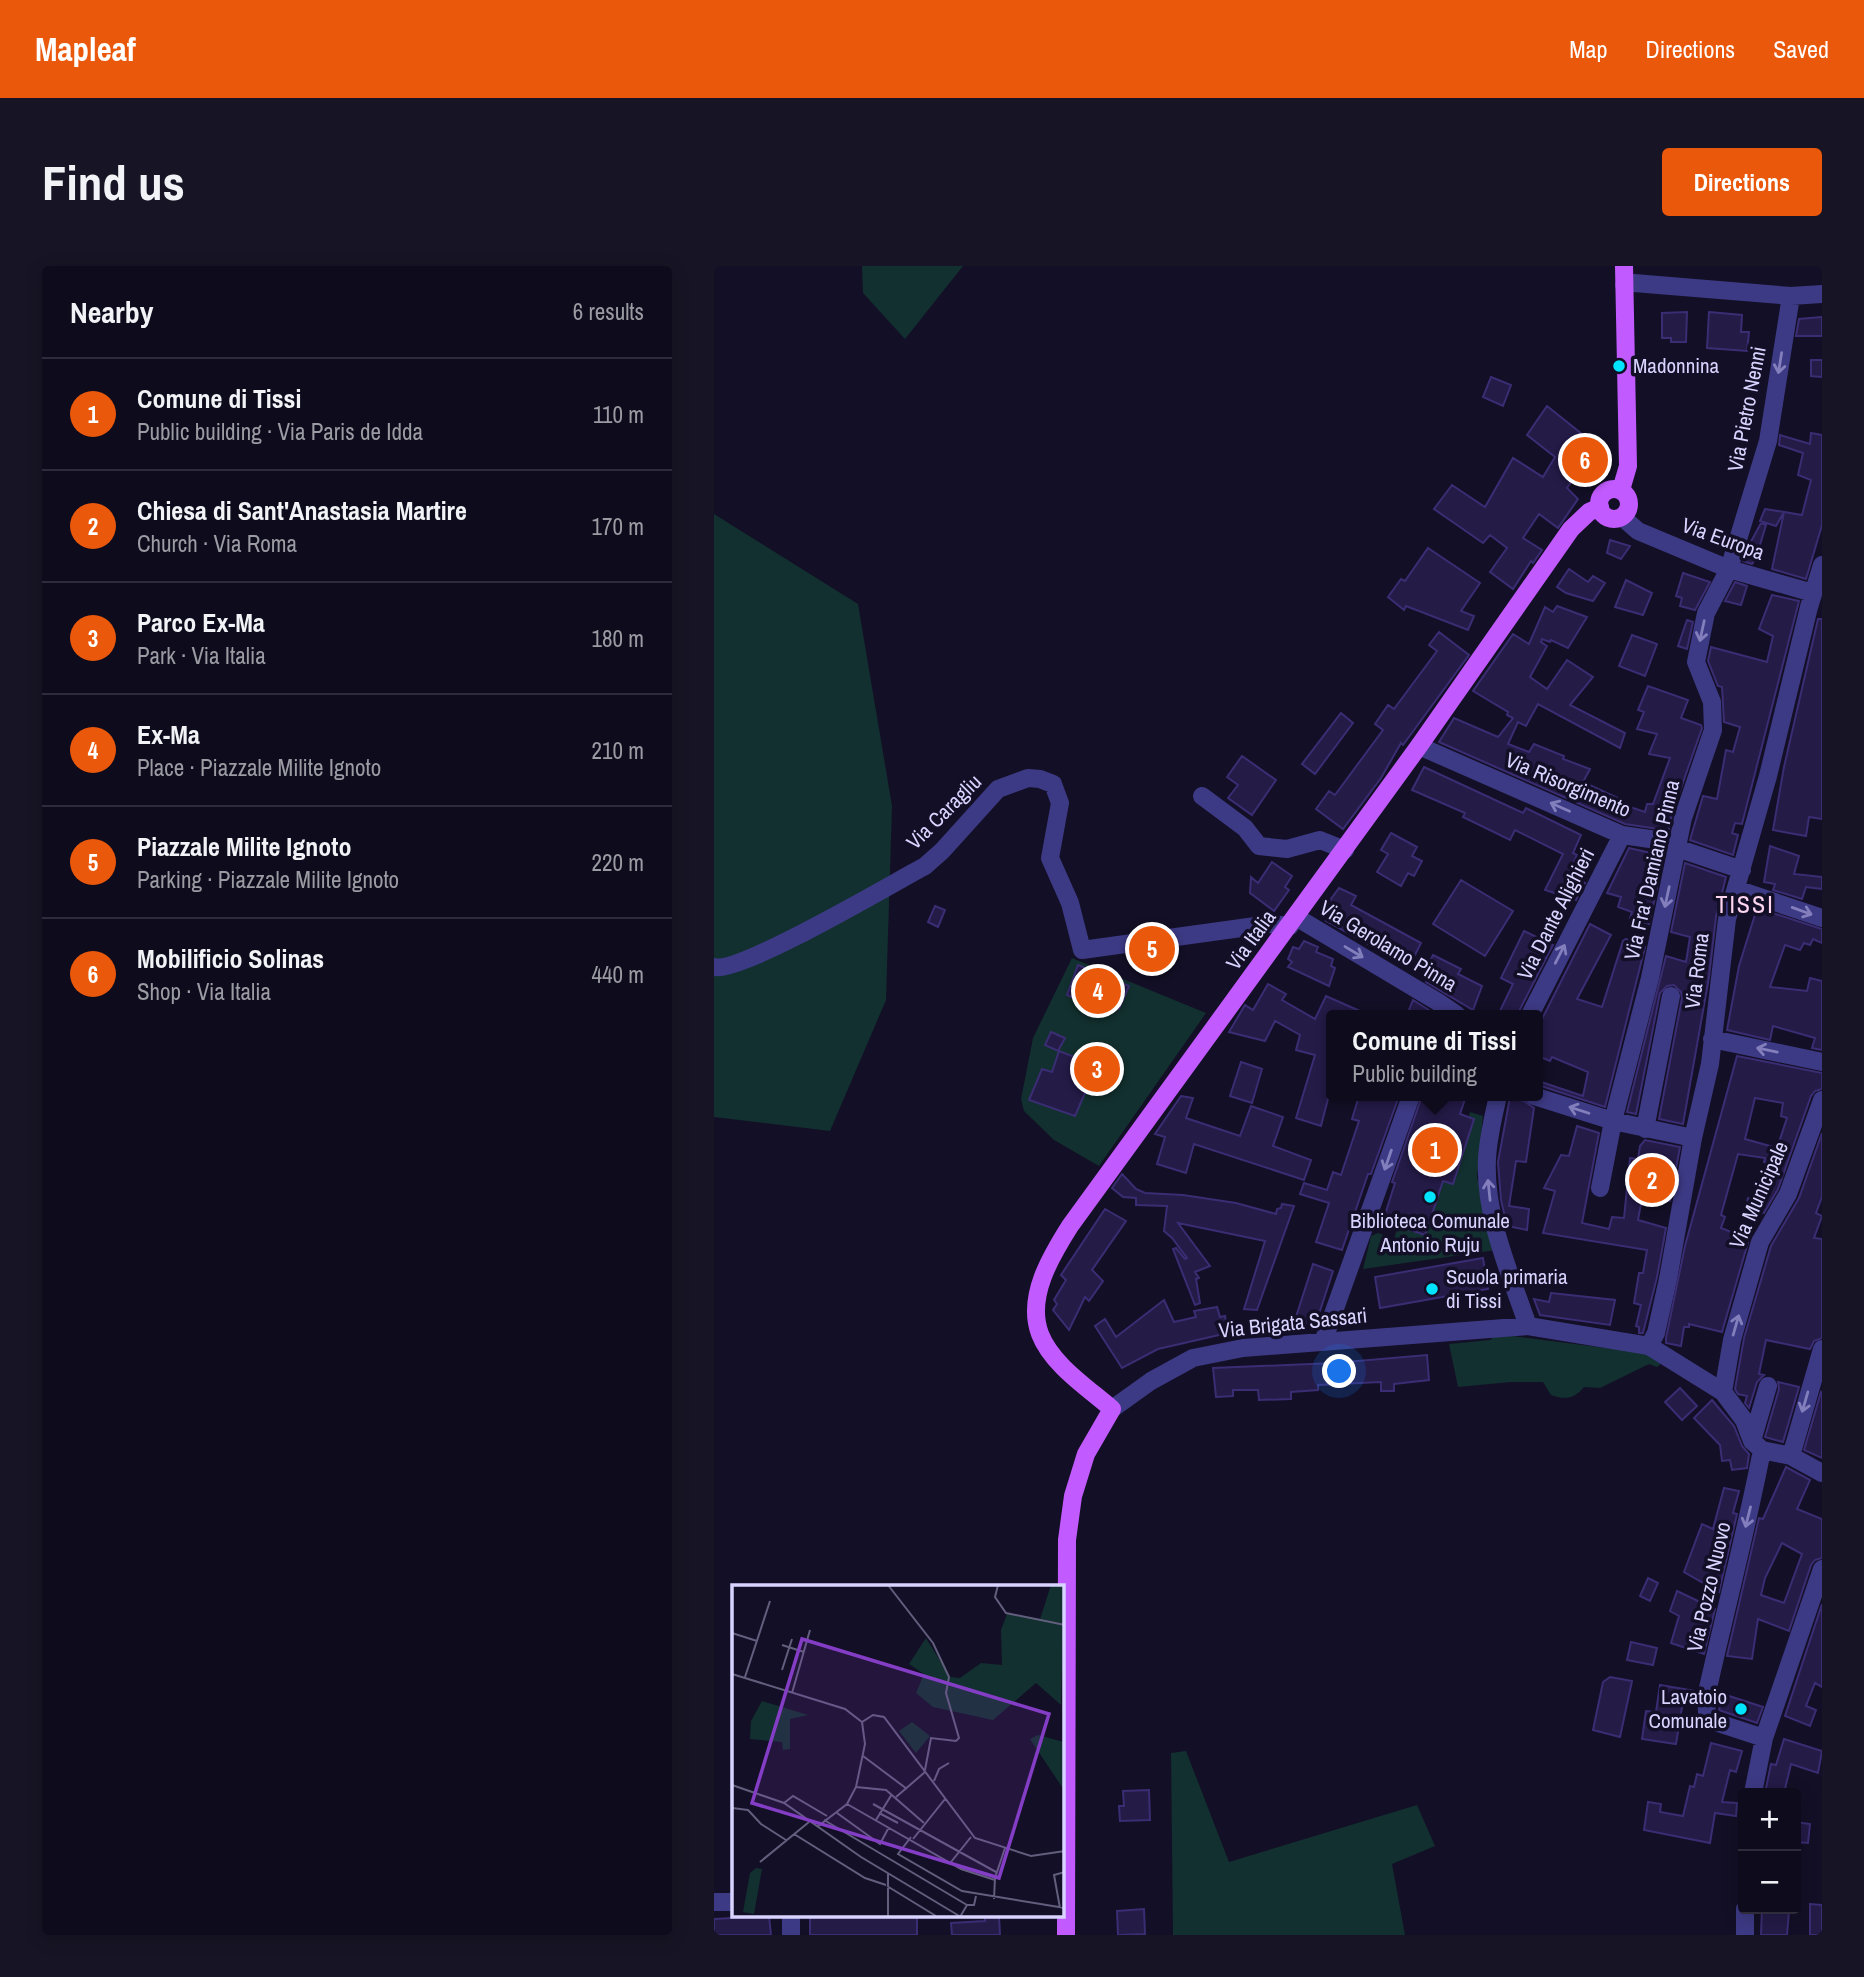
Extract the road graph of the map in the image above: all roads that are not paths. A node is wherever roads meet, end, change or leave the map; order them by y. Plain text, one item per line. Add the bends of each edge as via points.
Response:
1 (1624, 266) edge
2 (1624, 285) junction
3 (1822, 294) edge
4 (1791, 296) junction
5 (1621, 490) junction
6 (1600, 507) junction
7 (1622, 517) junction
8 (1822, 565) edge
9 (1728, 569) junction
10 (1816, 597) edge
11 (1419, 746) junction
12 (1202, 796) dead end
13 (1622, 835) junction
14 (1678, 848) junction
15 (1345, 849) junction
16 (1742, 870) junction
17 (1736, 888) junction
18 (1822, 918) edge
19 (1293, 921) junction
20 (714, 967) edge
21 (1671, 996) dead end
22 (1443, 1010) edge
23 (1533, 1010) edge
24 (1712, 1039) junction
25 (1822, 1062) edge
26 (1543, 1099) edge
27 (1822, 1100) edge
28 (1409, 1101) edge
29 (1497, 1101) edge
30 (1613, 1121) junction
31 (1645, 1129) junction
32 (1693, 1138) junction
33 (1600, 1188) dead end
34 (1528, 1326) junction
35 (1323, 1342) junction
36 (1650, 1346) junction
37 (1822, 1349) edge
38 (1768, 1386) dead end
39 (1723, 1392) junction
40 (1112, 1409) junction
41 (1757, 1445) junction
42 (1791, 1456) junction
43 (1822, 1473) edge
44 (1822, 1569) edge
45 (1764, 1738) junction
46 (1754, 1788) edge
47 (1064, 1899) edge
48 (714, 1902) edge
49 (732, 1902) edge
50 (1745, 1914) edge
51 (1066, 1935) edge
52 (1745, 1935) edge

1 - 2 main road
2 - 4 street
2 - 5 main road via 1628,466
3 - 4 street
4 -> 9 street, Via Pietro Nenni via 1768,441
5 - 6 main road via 1607,491 1600,498
5 - 7 main road via 1630,506
6 - 7 main road via 1608,518
6 - 11 main road, Via Italia via 1571,529
7 - 9 street, Via Europa via 1638,531
8 - 10 street, Via Roma
9 - 10 street, Via Europa
9 -> 14 street, Via Fra' Damiano Pinna via 1706,613 1696,662 1712,702 1713,730 1683,818
10 - 16 street, Via Roma
13 -> 11 street, Via Risorgimento
11 - 15 main road, Via Italia
12 - 15 street via 1245,828 1259,846 1287,849 1320,840
13 - 14 street, Via Risorgimento
23 -> 13 street, Via Dante Alighieri
14 - 16 street, Via Risorgimento
14 -> 30 street, Via Fra' Damiano Pinna
15 - 19 main road, Via Italia
16 - 17 street, Via Roma
17 -> 18 street
17 - 24 street, Via Roma via 1727,919
19 - 20 street, Via Caragliu via 1082,950 1070,902 1050,858 1058,792 1041,779 1028,778 998,789 925,866 775,947 729,966
19 -> 22 street, Via Gerolamo Pinna
19 - 40 main road, Via Italia via 1052,1255 1036,1311 1040,1333 1062,1365
21 - 31 street
25 -> 24 street
24 - 32 street, Via Roma
30 -> 26 street
39 -> 27 street, Via Municipale via 1732,1340 1760,1242 1788,1194
28 -> 35 street
34 -> 29 street via 1488,1192 1488,1151
30 - 31 street
30 - 33 street, Via Fra' Damiano Pinna
31 - 32 street
32 - 36 street, Via Roma via 1668,1279
34 - 35 street, Via Brigata Sassari
34 - 36 street, Via Brigata Sassari
35 - 40 street, Via Brigata Sassari via 1244,1348 1193,1358
36 - 39 street
37 -> 42 street
38 - 41 street
39 - 41 street
40 - 47 main road, Via Brigata Sassari via 1086,1454 1073,1496 1067,1540
41 - 42 street
41 -> 45 street, Via Pozzo Nuovo via 1750,1513 1706,1697 1712,1721
42 - 43 street
44 - 45 street
45 - 46 street
47 - 51 main road, Via Brigata Sassari
48 - 49 street
50 - 52 street

